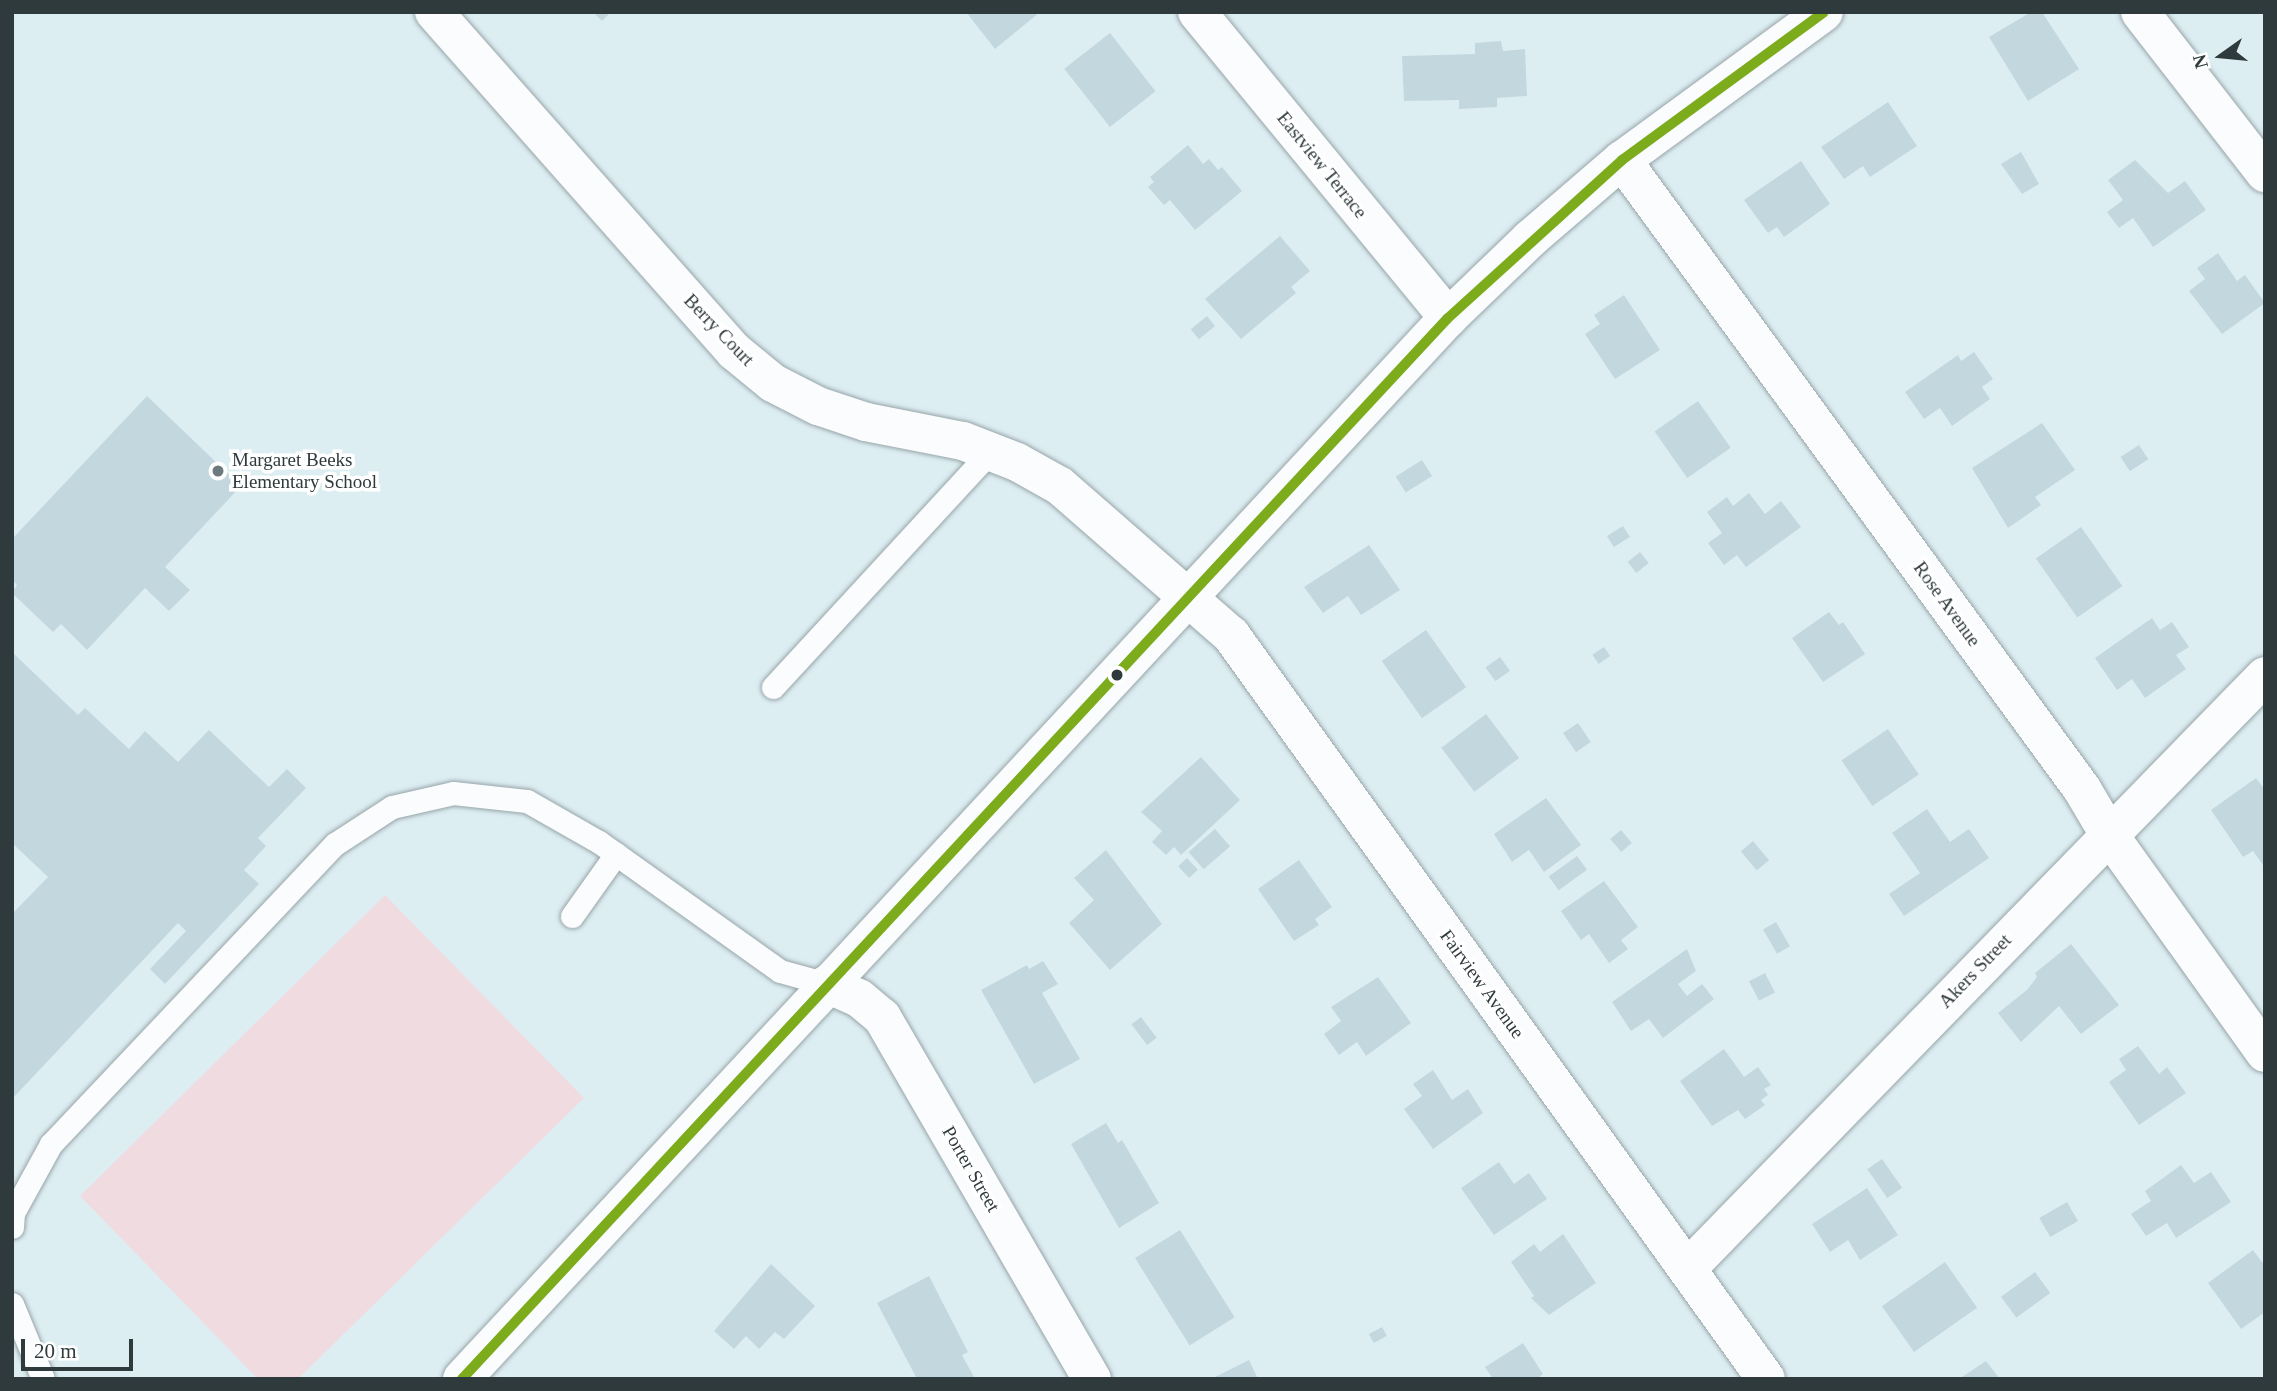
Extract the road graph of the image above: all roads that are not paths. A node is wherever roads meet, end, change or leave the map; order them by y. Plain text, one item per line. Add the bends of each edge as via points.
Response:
1 (434, 12) edge
2 (1197, 12) edge
3 (1824, 12) edge
4 (2140, 12) edge
5 (1622, 160) junction
6 (2265, 173) edge
7 (1448, 318) junction
8 (990, 452) junction
9 (1189, 597) junction
10 (2265, 676) edge
11 (773, 687) dead end
12 (2108, 833) junction
13 (616, 855) junction
14 (572, 916) dead end
15 (827, 984) junction
16 (2265, 1053) edge
17 (12, 1227) edge
18 (1687, 1269) junction
19 (12, 1304) edge
20 (43, 1379) edge
21 (462, 1379) edge
22 (1092, 1379) edge
23 (1766, 1379) edge

1 - 8 street, Berry Court via 734,351 773,383 818,406 866,422 963,441
2 - 7 street, Eastview Terrace
3 - 5 street
4 - 6 street
5 - 7 street
5 - 12 street, Rose Avenue via 2082,789
7 - 9 street
8 - 9 street, Berry Court via 1060,486
8 - 11 lane
9 - 15 street
9 - 18 street, Fairview Avenue via 1231,635
10 - 12 street, Akers Street
12 - 16 street, Rose Avenue
12 - 18 street, Akers Street
13 - 14 lane
13 - 15 lane via 780,971
13 - 17 lane via 527,802 453,793 391,807 368,821 335,844 51,1144 13,1213
15 - 21 street
15 - 22 street, Porter Street via 859,998 882,1017
18 - 23 street, Fairview Avenue
19 - 20 lane

